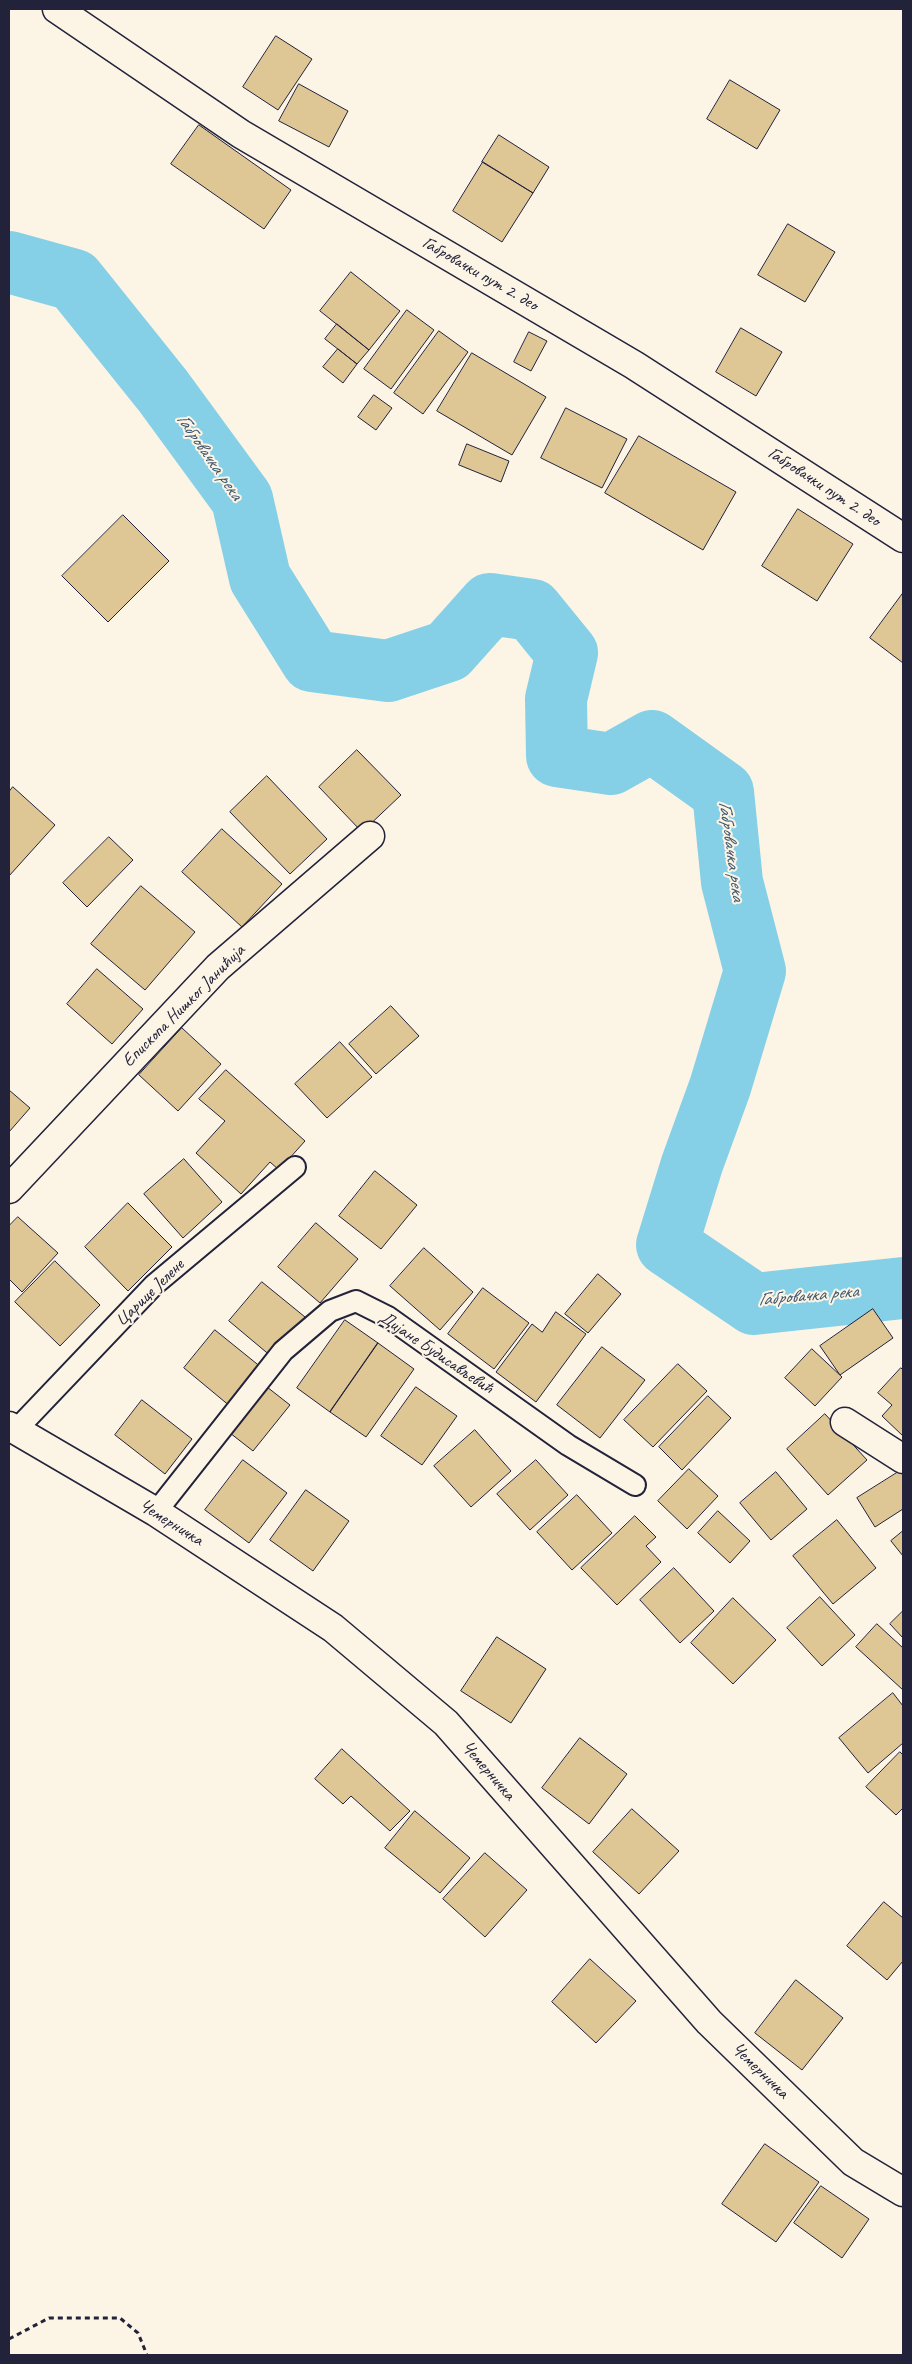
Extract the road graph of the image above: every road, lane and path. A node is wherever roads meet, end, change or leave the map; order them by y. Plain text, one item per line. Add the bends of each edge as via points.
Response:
1 (57, 9) edge
2 (903, 538) edge
3 (370, 836) dead end
4 (295, 1167) dead end
5 (9, 1189) edge
6 (845, 1422) dead end
7 (12, 1428) edge
8 (903, 1459) edge
9 (635, 1485) dead end
10 (156, 1512) junction
11 (903, 2192) edge
12 (9, 2339) edge
13 (147, 2355) edge

1 - 2 street, Габровачки пут 2. део via 241,134 634,365
3 - 5 street, Епископа Нишког Јанићија via 218,967
4 - 7 lane, Царице Јелене via 154,1285
6 - 8 street
7 - 10 street, Чемерничка
9 - 10 lane, Дијане Будисављевић via 568,1445 388,1317 356,1301 330,1311 283,1351
10 - 11 street, Чемерничка via 333,1628 446,1723 709,2022 853,2162
12 - 13 path via 49,2318 120,2318 138,2333

